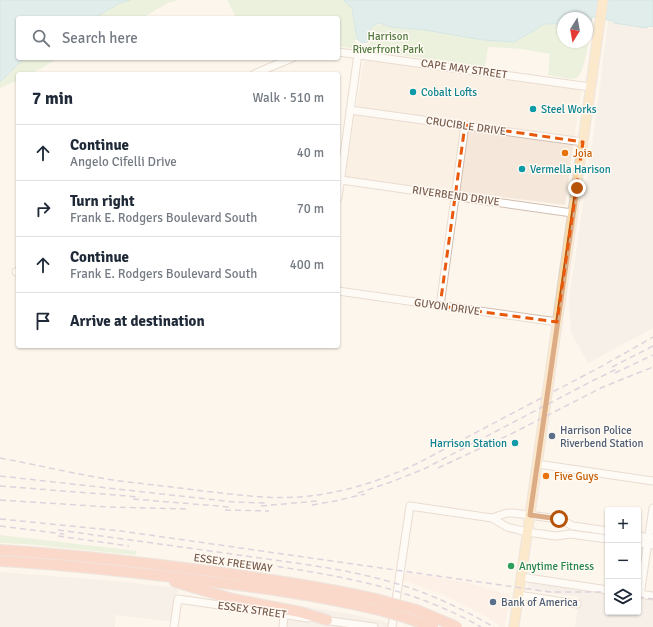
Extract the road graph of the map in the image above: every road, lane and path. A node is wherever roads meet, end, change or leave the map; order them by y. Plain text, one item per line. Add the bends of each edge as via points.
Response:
1 (603, 0) edge
2 (340, 52) edge
3 (358, 54) junction
4 (287, 60) edge
5 (259, 72) edge
6 (590, 87) junction
7 (350, 110) junction
8 (465, 126) junction
9 (582, 142) junction
10 (341, 180) junction
11 (340, 186) edge
12 (455, 196) junction
13 (572, 213) junction
14 (340, 291) edge
15 (440, 306) junction
16 (557, 322) junction
17 (538, 463) junction
18 (653, 481) edge
19 (653, 508) edge
20 (530, 515) junction
21 (492, 518) junction
22 (605, 531) edge
23 (527, 532) junction
24 (641, 537) edge
25 (605, 539) edge
26 (651, 541) edge
27 (641, 543) edge
28 (0, 550) edge
29 (0, 561) edge
30 (158, 575) junction
31 (521, 577) junction
32 (641, 585) edge
33 (605, 590) edge
34 (641, 594) edge
35 (518, 595) junction
36 (653, 596) edge
37 (577, 604) dead end
38 (284, 615) junction
39 (327, 620) junction
40 (174, 627) edge
41 (283, 627) edge
42 (374, 627) edge
43 (392, 627) edge
44 (433, 627) edge
45 (457, 627) edge
46 (514, 627) edge

1 - 6 main road
2 - 3 street, CAPE MAY STREET
3 - 6 street, CAPE MAY STREET
3 - 7 street
4 - 5 street
6 - 9 main road
7 - 8 street, CRUCIBLE DRIVE
7 - 10 street
8 - 9 street, CRUCIBLE DRIVE
8 - 12 street
9 - 13 main road
10 - 11 street
10 - 12 street, RIVERBEND DRIVE
12 - 13 street, RIVERBEND DRIVE
12 - 15 street
13 - 16 main road
14 - 15 street, GUYON DRIVE
15 - 16 street, GUYON DRIVE
16 - 17 main road
17 - 18 street
17 - 20 main road
19 - 26 street
20 - 21 street via 510,513
20 - 22 street via 559,519 573,526
20 - 23 main road
21 - 23 street via 507,527
21 - 43 street via 410,506
23 - 25 street
23 - 31 main road
24 - 26 street
26 - 27 street
26 - 32 street
28 - 45 highway, ESSEX FREEWAY, bridge via 112,560 300,584 376,599 421,612
29 - 30 highway, ESSEX FREEWAY
30 - 39 highway via 172,582 226,597
30 - 44 highway, ESSEX FREEWAY, bridge via 289,593 379,610
31 - 33 street
31 - 35 main road
34 - 36 street
35 - 37 street
35 - 46 main road
38 - 39 street, ESSEX STREET
38 - 40 street, ESSEX STREET via 178,599
38 - 41 street
39 - 42 street, ESSEX STREET

